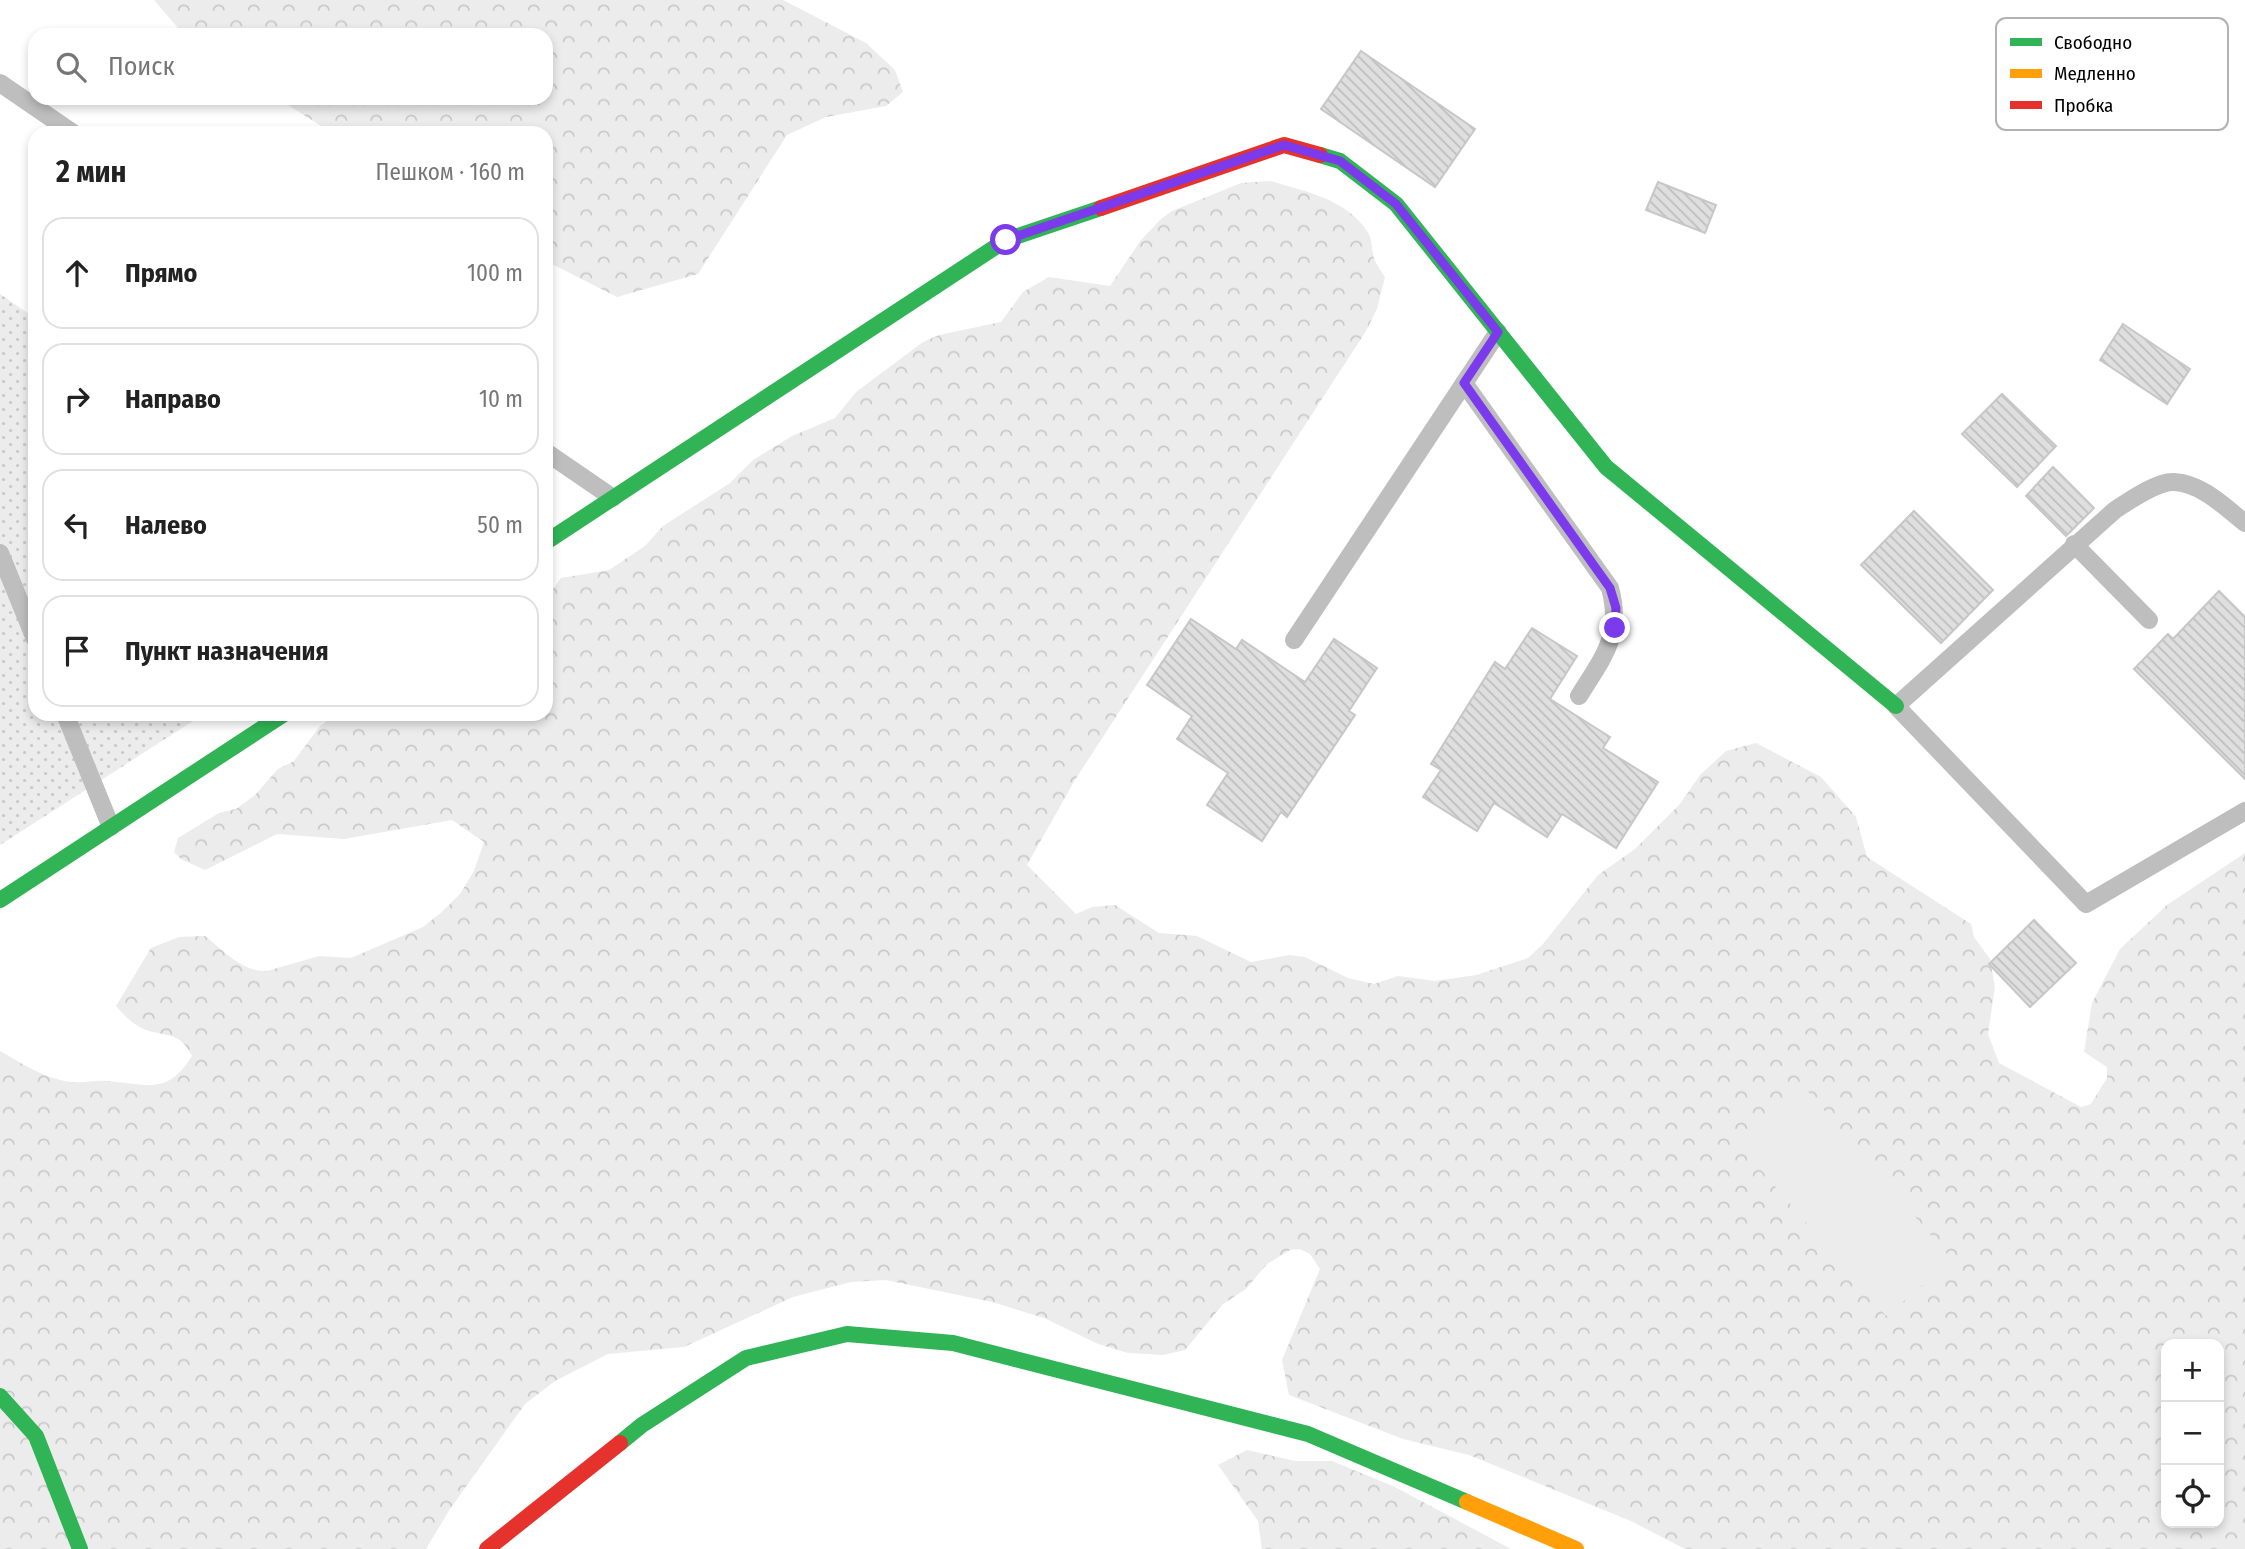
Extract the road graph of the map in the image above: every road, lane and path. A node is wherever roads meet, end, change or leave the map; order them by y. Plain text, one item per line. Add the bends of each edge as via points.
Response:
1 (0, 83) edge
2 (28, 102) edge
3 (32, 105) edge
4 (63, 126) edge
5 (1498, 332) junction
6 (1464, 383) junction
7 (553, 457) edge
8 (613, 498) junction
9 (2245, 523) edge
10 (553, 537) edge
11 (2074, 544) junction
12 (0, 553) edge
13 (2149, 620) dead end
14 (28, 622) edge
15 (1294, 640) dead end
16 (1579, 696) dead end
17 (1896, 706) junction
18 (68, 721) edge
19 (273, 721) edge
20 (2245, 811) edge
21 (111, 827) junction
22 (0, 900) edge
23 (0, 1396) edge
24 (80, 1549) edge
25 (486, 1549) edge
26 (1576, 1549) edge

1 - 2 lane
3 - 4 lane
5 - 6 lane
5 - 8 street via 1396,204 1340,161 1284,145 1006,240
5 - 17 street via 1606,467
6 - 15 lane
6 - 16 lane via 1610,588 1615,628
7 - 8 lane
8 - 10 street
9 - 11 lane via 2207,492 2173,481 2115,510
11 - 13 lane
11 - 17 lane
12 - 14 lane
17 - 20 lane via 2086,904
18 - 21 lane
19 - 21 street
21 - 22 street
23 - 24 street via 36,1436
25 - 26 street via 642,1425 746,1358 847,1334 953,1343 1308,1434

